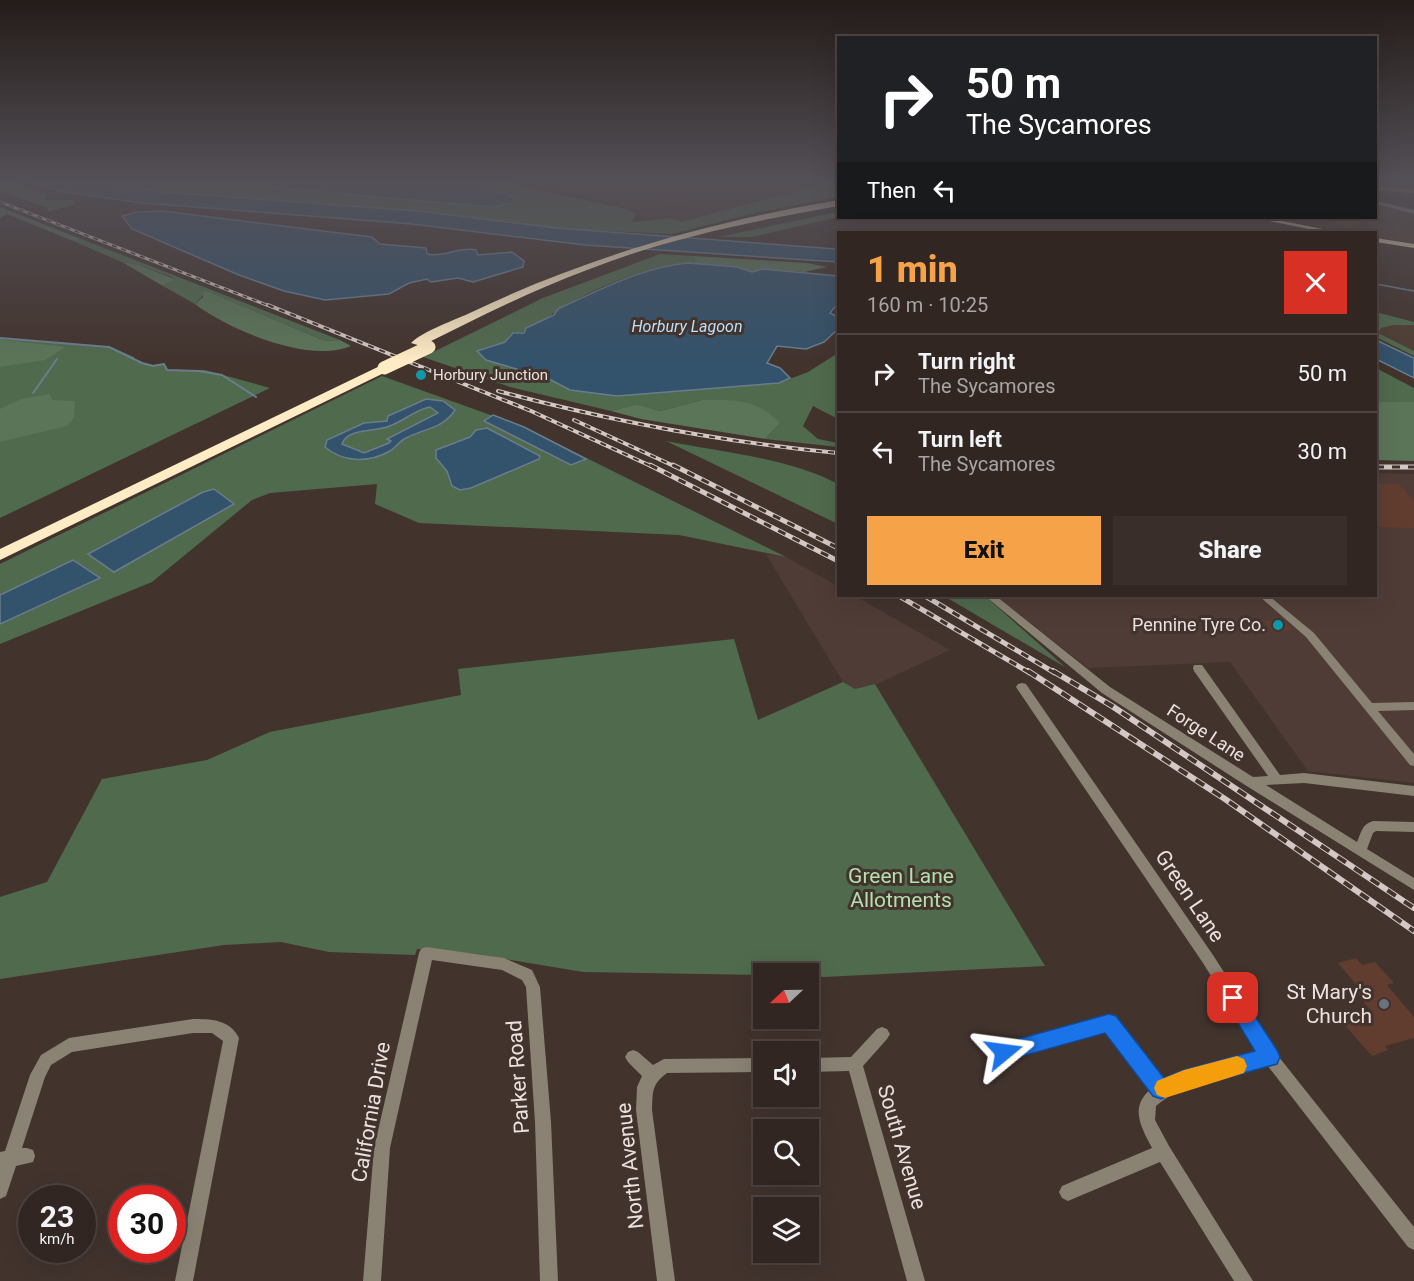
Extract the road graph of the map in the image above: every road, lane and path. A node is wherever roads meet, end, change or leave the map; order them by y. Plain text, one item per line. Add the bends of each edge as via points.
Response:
1 (665, 242) edge
2 (687, 242) edge
3 (1387, 242) edge
4 (1414, 246) edge
5 (423, 345) junction
6 (378, 366) junction
7 (0, 542) edge
8 (0, 555) edge
9 (991, 597) edge
10 (1265, 597) edge
11 (1197, 668) dead end
12 (1022, 687) dead end
13 (1414, 706) edge
14 (1369, 707) junction
15 (1414, 762) edge
16 (1276, 778) junction
17 (1249, 782) junction
18 (1414, 791) edge
19 (1414, 826) edge
20 (1360, 851) junction
21 (1414, 885) edge
22 (426, 953) joint
23 (882, 1034) dead end
24 (1004, 1052) dead end
25 (633, 1057) dead end
26 (1270, 1057) junction
27 (855, 1064) junction
28 (753, 1065) edge
29 (819, 1065) edge
30 (652, 1075) junction
31 (1161, 1089) junction
32 (1163, 1152) junction
33 (12, 1158) edge
34 (0, 1190) edge
35 (1068, 1192) dead end
36 (1414, 1241) edge
37 (184, 1281) edge
38 (372, 1281) edge
39 (549, 1281) edge
40 (666, 1281) edge
41 (916, 1281) edge
42 (1244, 1281) edge

1 - 5 highway via 550,281
2 - 5 highway via 558,286
3 - 4 main road
5 - 6 highway, bridge
6 - 7 highway
6 - 8 highway
9 - 17 street, Forge Lane via 1106,690
10 - 14 street via 1301,626
11 - 16 street
12 - 26 street, Green Lane via 1208,959
13 - 14 street
14 - 15 street
16 - 17 street
16 - 18 street
17 - 20 street, Forge Lane
19 - 20 street via 1373,826
20 - 21 street, Forge Lane
22 - 38 street, California Drive via 382,1148
22 - 39 street, Parker Road via 504,964 526,975 533,987
23 - 27 street
24 - 31 street via 1109,1023
25 - 30 street
26 - 31 street
26 - 36 street, Green Lane
27 - 29 street
27 - 41 street, South Avenue
28 - 30 street via 664,1066
30 - 40 street, North Avenue via 645,1087 644,1110
31 - 32 street via 1148,1102 1148,1121
32 - 35 street
32 - 42 street
33 - 34 street
33 - 37 street via 46,1060 69,1045 216,1026 231,1038

